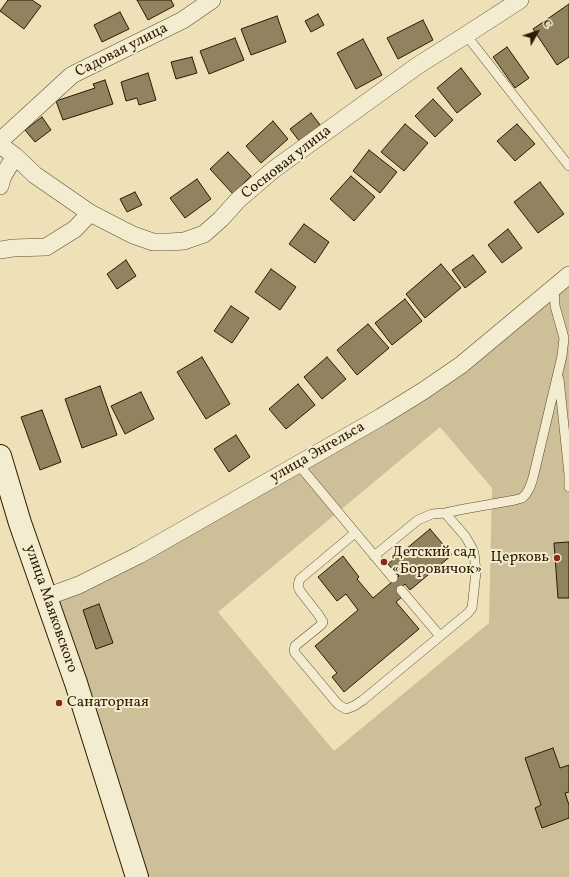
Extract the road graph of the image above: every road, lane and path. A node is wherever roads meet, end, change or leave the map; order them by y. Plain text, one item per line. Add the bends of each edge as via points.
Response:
1 (212, 0) edge
2 (520, 0) edge
3 (466, 35) junction
4 (0, 141) edge
5 (0, 145) edge
6 (15, 156) junction
7 (569, 166) edge
8 (0, 186) edge
9 (90, 213) junction
10 (0, 250) edge
11 (569, 275) edge
12 (554, 287) junction
13 (564, 338) junction
14 (569, 354) edge
15 (558, 374) junction
16 (0, 456) edge
17 (298, 464) junction
18 (569, 487) edge
19 (445, 513) junction
20 (355, 533) junction
21 (374, 556) junction
22 (393, 578) dead end
23 (401, 590) dead end
24 (46, 598) junction
25 (440, 636) junction
26 (137, 877) edge

1 - 4 street, Садовая улица via 183,20 72,75
2 - 3 street, Сосновая улица
3 - 7 lane
3 - 9 street, Сосновая улица via 418,66 273,170 204,234 184,241 153,242 133,235
5 - 6 street, Сосновая улица
6 - 8 street
6 - 9 street, Сосновая улица via 35,175
9 - 10 street via 75,229 46,247
11 - 12 street, улица Энгельса
12 - 13 lane via 555,306
12 - 17 street, улица Энгельса via 461,365 381,417
13 - 14 lane
13 - 15 lane
15 - 18 lane
15 - 19 lane via 533,478 524,497
16 - 24 main road, улица Маяковского
17 - 20 lane
17 - 24 street, улица Энгельса via 139,555 79,585
19 - 21 lane via 432,514 418,520
19 - 25 lane via 471,546 476,572 472,610
20 - 21 lane
20 - 25 lane via 299,581 300,591 323,622 295,646 295,653 336,702 351,708
21 - 22 lane
23 - 25 lane
24 - 26 main road, улица Маяковского

